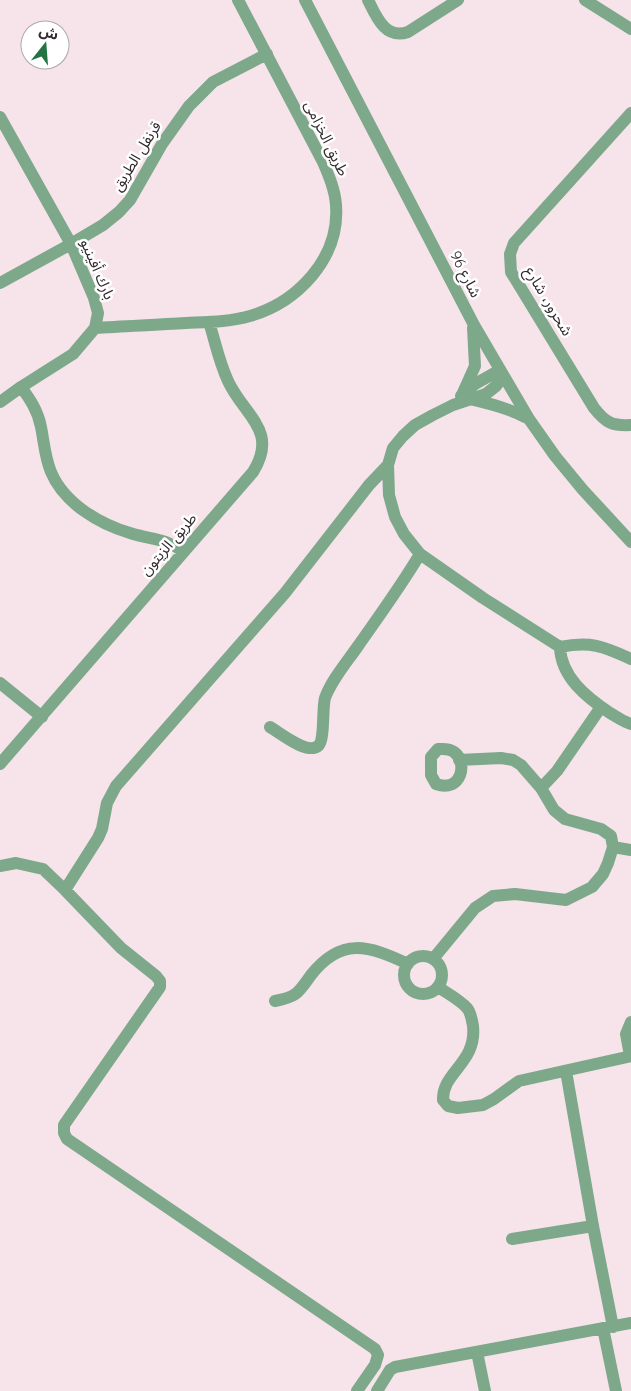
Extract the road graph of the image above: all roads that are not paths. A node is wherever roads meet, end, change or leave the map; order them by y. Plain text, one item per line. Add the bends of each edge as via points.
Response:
1 (238, 0) edge
2 (304, 0) edge
3 (368, 0) edge
4 (458, 0) edge
5 (585, 0) edge
6 (631, 29) edge
7 (267, 54) junction
8 (631, 113) edge
9 (0, 117) edge
10 (71, 244) junction
11 (0, 283) edge
12 (209, 322) junction
13 (474, 325) junction
14 (95, 328) junction
15 (501, 373) junction
16 (21, 386) junction
17 (466, 397) junction
18 (0, 402) edge
19 (529, 419) junction
20 (631, 425) edge
21 (388, 465) junction
22 (631, 542) edge
23 (183, 551) junction
24 (420, 554) junction
25 (560, 647) junction
26 (631, 659) edge
27 (0, 683) edge
28 (601, 707) junction
29 (42, 717) junction
30 (631, 724) edge
31 (270, 727) dead end
32 (459, 760) dead end
33 (0, 764) edge
34 (541, 788) junction
35 (613, 847) junction
36 (631, 850) edge
37 (0, 866) edge
38 (65, 890) junction
39 (434, 959) junction
40 (408, 964) junction
41 (438, 987) junction
42 (275, 1001) dead end
43 (631, 1022) edge
44 (630, 1056) edge
45 (566, 1071) junction
46 (593, 1226) junction
47 (512, 1239) dead end
48 (631, 1323) edge
49 (608, 1328) junction
50 (477, 1352) junction
51 (357, 1391) edge
52 (378, 1391) edge
53 (485, 1391) edge
54 (616, 1391) edge

1 - 7 street, طريق الخزامى
2 - 13 street, شارع 96
3 - 4 street via 381,25 388,31 402,34
5 - 6 street
7 - 10 street, قرنفل الطريق via 213,82 173,126 130,200 103,225
7 - 12 street, طريق الخزامى via 330,179 336,205 335,231 318,268 285,300 249,316
8 - 20 street, شحرور، شارع via 514,244 510,254 511,272 594,408 613,425
9 - 10 street, بارك أفينيو
10 - 11 street, قرنفل الطريق
10 - 14 street, بارك أفينيو via 94,298 98,313
12 - 14 street, طريق الخزامى
12 - 23 street, طريق الزيتون via 226,378 257,424 263,446 261,460 254,472
13 - 15 street, شارع 96
13 - 17 street via 475,366
14 - 16 street via 73,354
15 - 17 street via 496,386 486,394
15 - 19 street, شارع 96
16 - 18 street
16 - 23 street via 38,414 51,472 72,501 97,520 131,534 161,540
17 - 19 street via 499,405
17 - 21 street via 403,436 393,448
19 - 22 street, شارع 96 via 583,490
21 - 24 street via 389,495 396,517 404,534
21 - 38 street via 286,593 116,786 107,803 98,838
23 - 29 street, طريق الزيتون
24 - 25 street
24 - 31 street via 336,677 325,698 319,746 302,747
25 - 26 street via 581,643 607,648
25 - 28 street via 560,656 573,682
27 - 29 street
28 - 30 street
28 - 34 street via 557,771
29 - 33 street, طريق الزيتون
32 - 34 street via 513,760 522,765
34 - 35 street via 554,810 565,819 611,836
35 - 36 street
35 - 39 street via 603,874 592,887 566,900 515,894 493,896 475,908
37 - 38 street via 16,863 43,870
38 - 51 street via 121,948 160,981 160,987 64,1125 67,1139 375,1349 378,1355 375,1365
39 - 40 street via 420,956
39 - 41 street via 442,972
40 - 41 street via 404,975 411,990 428,994
40 - 42 street via 364,948 349,948 325,960 291,998
41 - 45 street via 467,1008 473,1025 470,1051 443,1091 443,1100 448,1106 482,1105 519,1081
43 - 44 street via 626,1034
44 - 45 street
45 - 46 street
46 - 47 street
46 - 49 street
48 - 49 street
49 - 50 street
49 - 54 street
50 - 52 street via 395,1367
50 - 53 street

